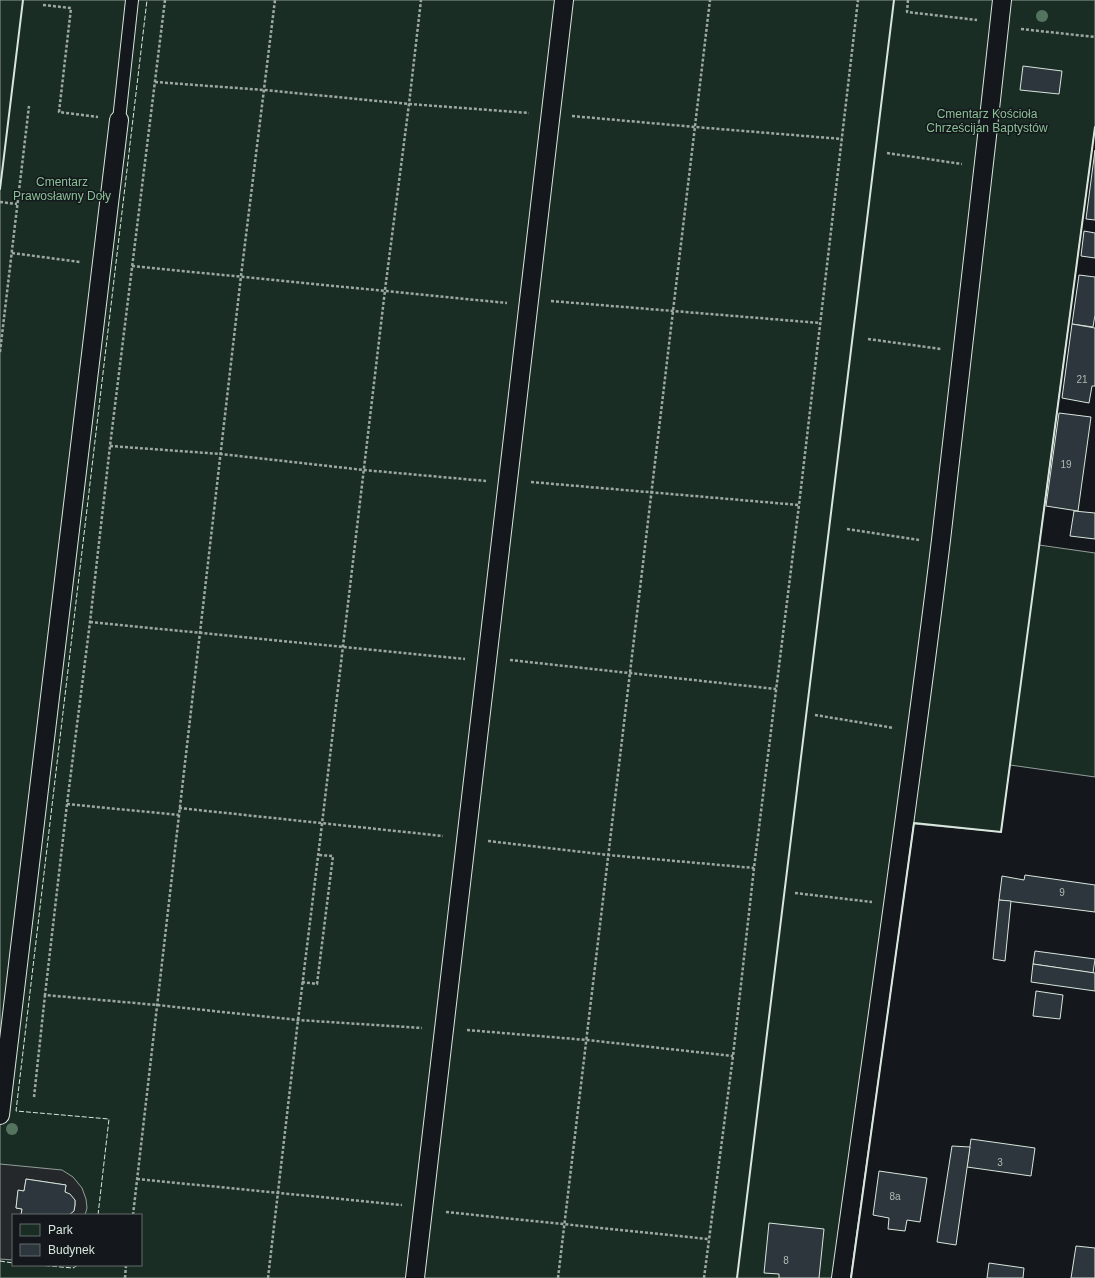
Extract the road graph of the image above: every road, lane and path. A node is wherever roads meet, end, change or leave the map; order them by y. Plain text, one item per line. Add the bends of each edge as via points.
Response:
1 (132, 0) edge
2 (165, 0) edge
3 (275, 0) edge
4 (420, 0) edge
5 (564, 0) edge
6 (710, 0) edge
7 (858, 0) edge
8 (908, 0) edge
9 (1002, 0) edge
10 (43, 5) dead end
11 (999, 25) junction
12 (1095, 37) edge
13 (155, 82) junction
14 (264, 90) junction
15 (409, 104) junction
16 (29, 106) dead end
17 (550, 114) junction
18 (111, 119) junction
19 (695, 127) junction
20 (842, 139) junction
21 (887, 153) dead end
22 (984, 167) junction
23 (0, 202) edge
24 (17, 204) junction
25 (12, 253) junction
26 (102, 265) junction
27 (132, 266) junction
28 (241, 276) junction
29 (385, 290) junction
30 (528, 302) junction
31 (673, 311) junction
32 (820, 323) junction
33 (868, 339) dead end
34 (0, 352) edge
35 (964, 352) junction
36 (110, 446) junction
37 (221, 454) junction
38 (364, 470) junction
39 (507, 483) junction
40 (652, 493) junction
41 (799, 505) junction
42 (847, 529) dead end
43 (941, 544) junction
44 (90, 622) junction
45 (200, 634) junction
46 (343, 647) junction
47 (487, 660) junction
48 (630, 674) junction
49 (776, 689) junction
50 (815, 715) dead end
51 (916, 732) junction
52 (67, 804) junction
53 (179, 814) junction
54 (318, 855) junction
55 (795, 893) dead end
56 (892, 905) junction
57 (302, 982) junction
58 (45, 995) junction
59 (157, 1005) junction
60 (298, 1020) junction
61 (444, 1030) junction
62 (587, 1040) junction
63 (733, 1056) junction
64 (34, 1097) dead end
65 (0, 1115) edge
66 (133, 1214) edge
67 (126, 1266) edge
68 (125, 1278) edge
69 (268, 1278) edge
70 (415, 1278) edge
71 (558, 1278) edge
72 (704, 1278) edge
73 (840, 1278) edge

1 - 18 lane
2 - 13 path
3 - 14 path
4 - 15 path
5 - 17 street
6 - 19 path
7 - 20 path
8 - 11 path via 907,12
9 - 11 street
10 - 18 path via 71,8 59,112
11 - 12 path
11 - 22 street
13 - 14 path
13 - 27 path
14 - 15 path
14 - 28 path
15 - 17 path
15 - 29 path
16 - 24 path
17 - 19 path
17 - 30 street
18 - 26 street
19 - 20 path
19 - 31 path
20 - 32 path
21 - 22 path
22 - 35 street
23 - 24 path
24 - 25 path
25 - 26 path
25 - 34 path
26 - 65 street
27 - 28 path
27 - 36 path
28 - 29 path
28 - 37 path
29 - 30 path via 510,304
29 - 38 path
30 - 31 path via 543,300
30 - 39 street
31 - 32 path
31 - 40 path
32 - 41 path
33 - 35 path
35 - 43 street
36 - 37 path
36 - 44 path
37 - 38 path
37 - 45 path
38 - 39 path
38 - 46 path
39 - 40 path via 523,482
39 - 47 street
40 - 41 path
40 - 48 path
41 - 49 path
42 - 43 path
43 - 51 street
44 - 45 path
44 - 52 path
45 - 46 path
45 - 53 path
46 - 47 path
46 - 54 path
47 - 48 path via 498,659
47 - 61 street
48 - 49 path
48 - 62 path
49 - 63 path
50 - 51 path
51 - 56 street
52 - 53 path
52 - 58 path
53 - 59 path
54 - 57 path
54 - 57 path via 333,856 319,969 317,984
55 - 56 path
56 - 73 street
57 - 60 path
58 - 59 path
58 - 64 path
59 - 60 path
59 - 66 path
60 - 61 path
60 - 69 path
61 - 62 path
61 - 70 street
62 - 63 path
62 - 71 path
63 - 72 path
67 - 68 path

